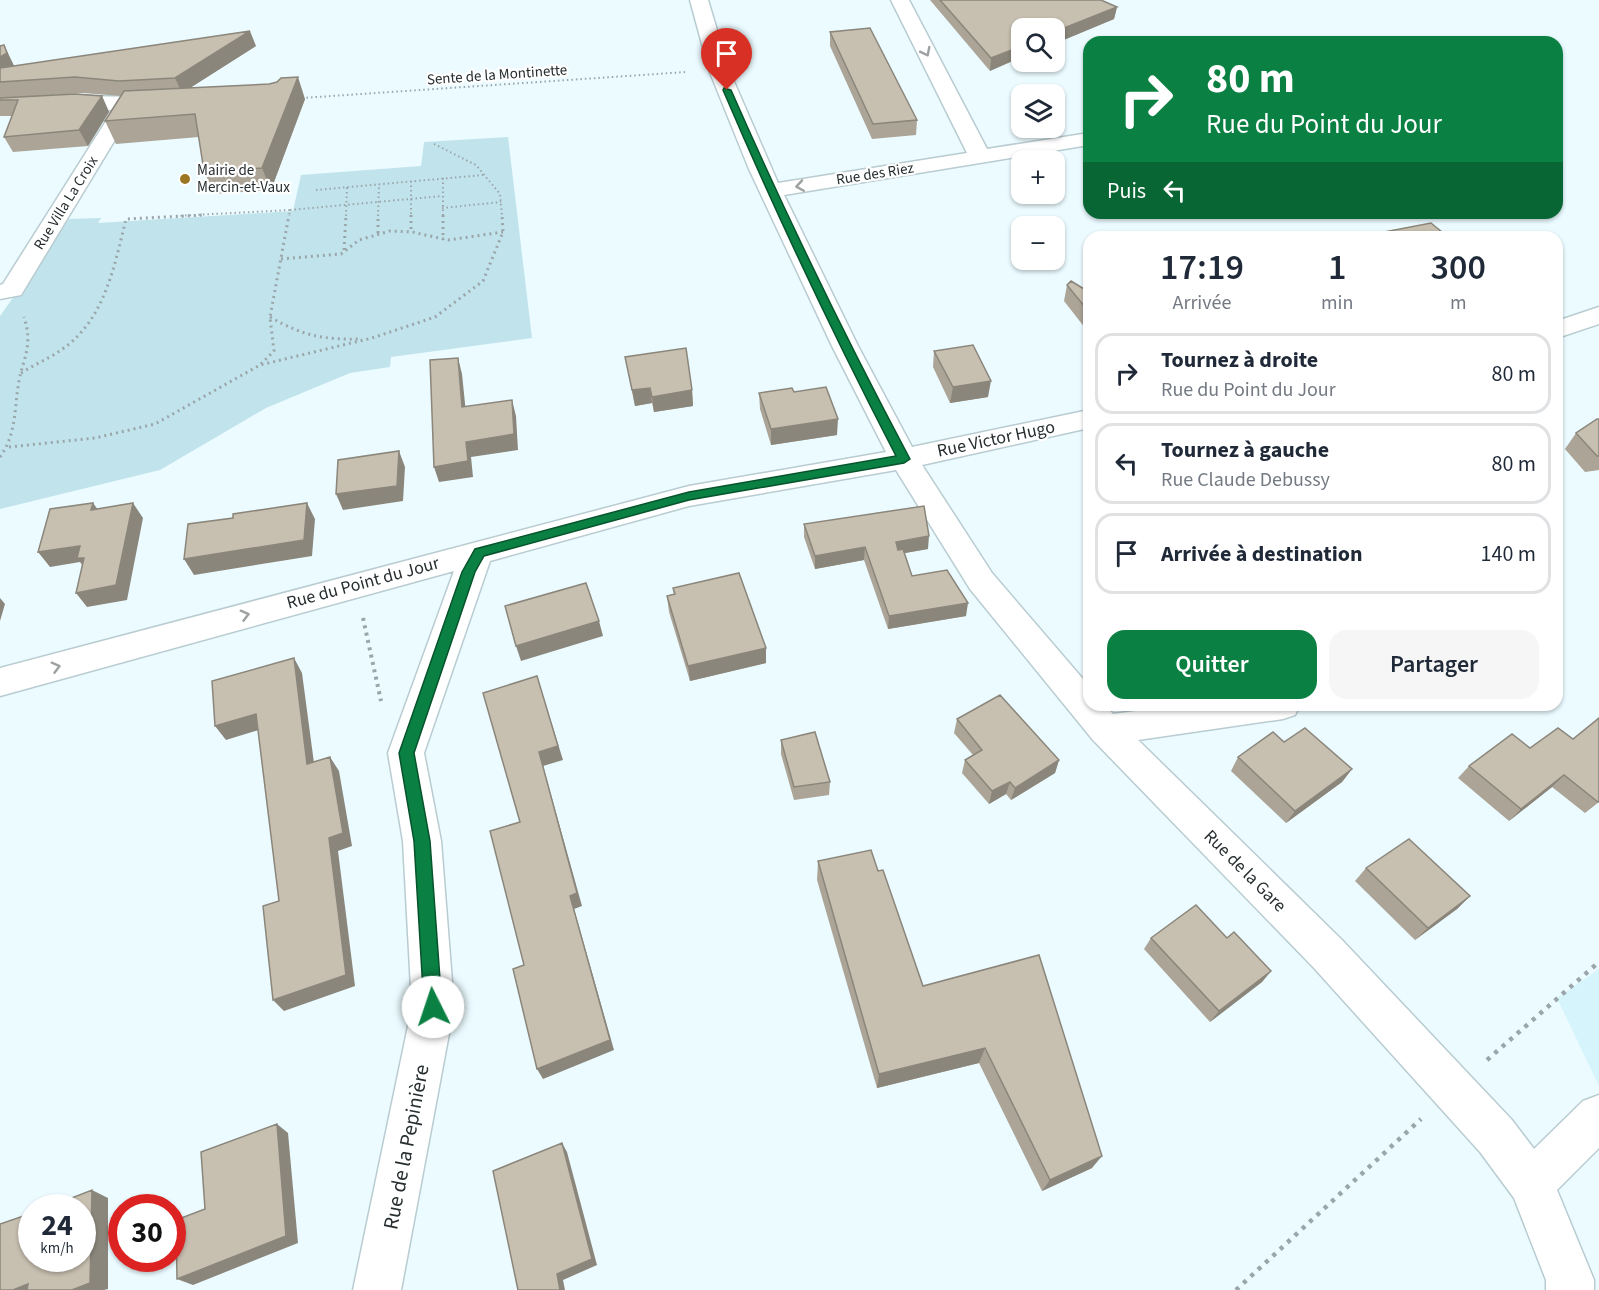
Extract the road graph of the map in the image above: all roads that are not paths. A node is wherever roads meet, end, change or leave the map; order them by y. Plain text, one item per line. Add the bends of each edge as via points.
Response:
1 (699, 0) edge
2 (900, 0) edge
3 (176, 103) edge
4 (126, 105) junction
5 (0, 106) edge
6 (1083, 140) edge
7 (980, 157) junction
8 (770, 191) junction
9 (6, 291) edge
10 (1599, 315) edge
11 (1563, 328) edge
12 (1083, 420) edge
13 (904, 459) junction
14 (479, 552) junction
15 (0, 682) edge
16 (1083, 704) edge
17 (1089, 711) edge
18 (1240, 711) edge
19 (1105, 730) junction
20 (1599, 1117) edge
21 (1531, 1183) junction
22 (377, 1290) edge
23 (1570, 1290) edge

1 - 8 street, Rue de la Gare via 719,70
2 -> 7 street
3 - 4 street
4 - 5 street via 83,101
4 - 9 street, Rue Villa La Croix
6 - 7 street, Rue des Riez
7 -> 8 street, Rue des Riez
8 - 13 street, Rue de la Gare
10 - 11 street
12 - 13 street, Rue Victor Hugo
13 - 14 street, Rue du Point du Jour via 689,496
13 - 16 street, Rue de la Gare via 981,581
15 -> 14 street, Rue du Point du Jour
14 - 22 street, Rue de la Pepinière via 406,753 422,841 433,1007
17 - 19 street, Rue de la Gare
18 - 19 street
19 - 21 street, Rue de la Gare via 1328,954 1496,1136
20 - 21 street
21 - 23 street, Rue de la Gare via 1570,1280

